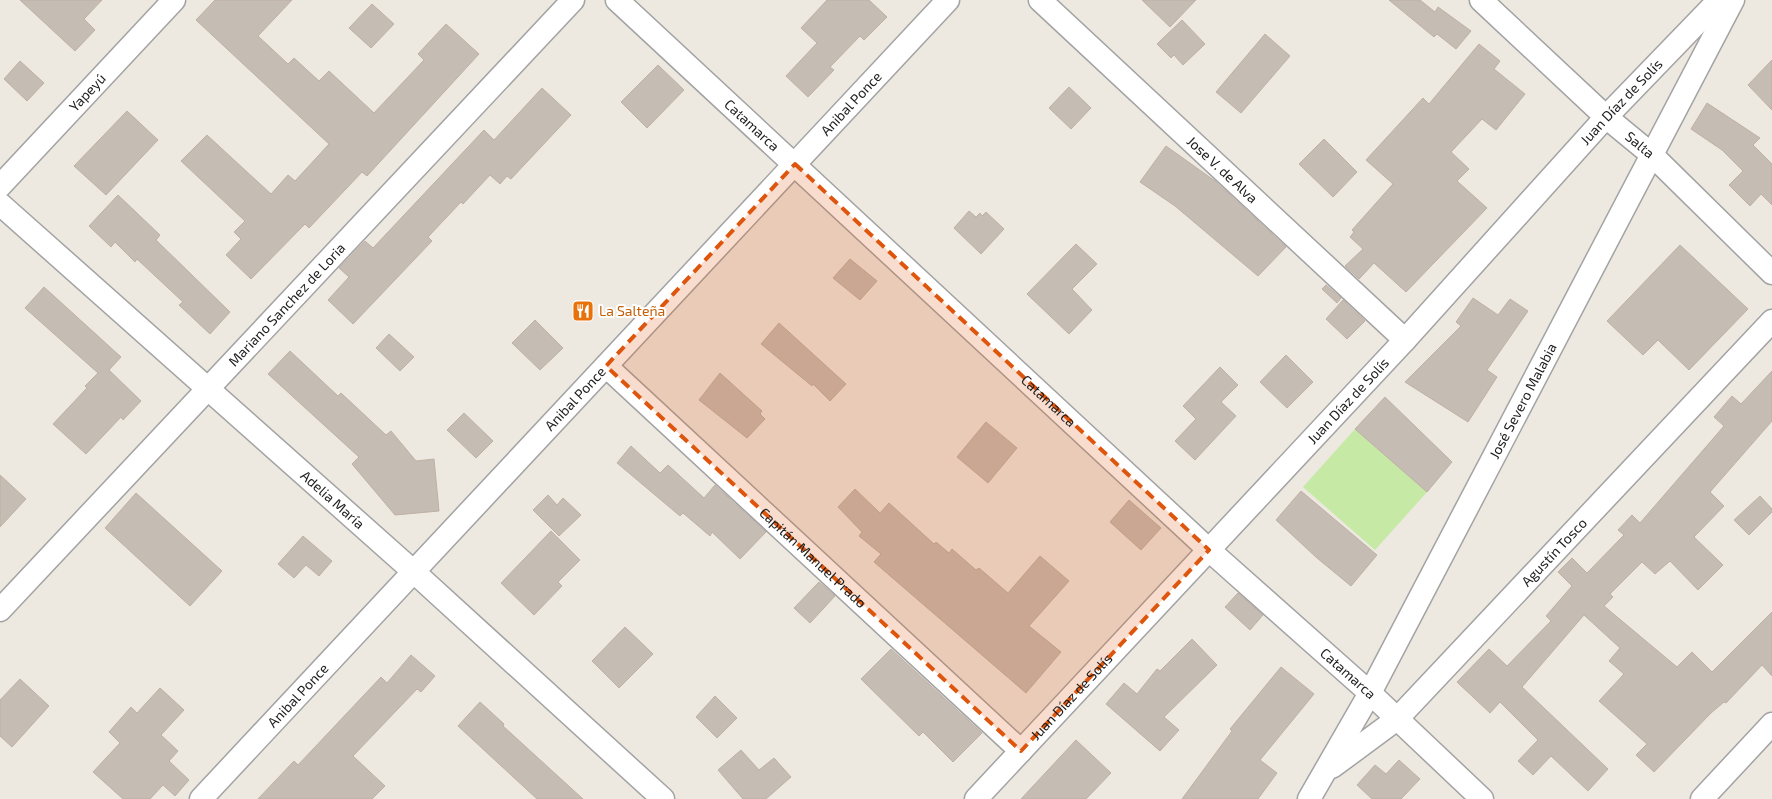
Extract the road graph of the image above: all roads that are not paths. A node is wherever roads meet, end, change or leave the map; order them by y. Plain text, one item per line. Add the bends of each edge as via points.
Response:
1 (174, 0) edge
2 (573, 0) edge
3 (617, 0) edge
4 (948, 0) edge
5 (1040, 0) edge
6 (1481, 0) edge
7 (1719, 0) edge
8 (1733, 0) edge
9 (1606, 117) junction
10 (1651, 154) junction
11 (795, 164) junction
12 (0, 186) edge
13 (0, 204) edge
14 (1772, 273) edge
15 (1772, 321) edge
16 (1404, 340) junction
17 (606, 366) junction
18 (206, 388) junction
19 (1209, 550) junction
20 (414, 572) junction
21 (0, 610) edge
22 (1370, 693) junction
23 (1397, 719) junction
24 (1772, 724) edge
25 (1021, 751) junction
26 (1325, 772) junction
27 (204, 798) edge
28 (663, 799) edge
29 (976, 799) edge
30 (1309, 799) edge
31 (1482, 799) edge
32 (1702, 799) edge

1 - 12 street, Yapeyú
2 - 18 street, Mariano Sanchez de Loria
3 - 11 street, Catamarca
4 - 11 street, Anibal Ponce
5 - 16 street, Jose V. de Alva
6 - 9 street, Salta
7 - 9 street, Juan Díaz de Solís
8 - 10 street, José Severo Malabia
9 - 10 street, Salta
9 - 16 street, Juan Díaz de Solís
10 - 14 street, Salta
10 - 22 street, José Severo Malabia
11 - 17 street, Anibal Ponce
11 - 19 street, Catamarca
13 - 18 street, Adelia María
15 - 23 street, Agustín Tosco
16 - 19 street, Juan Díaz de Solís
17 - 20 street, Anibal Ponce
17 - 25 street, Capitán Manuel Prado
18 - 20 street, Adelia María
18 - 21 street, Mariano Sanchez de Loria
19 - 22 street, Catamarca
19 - 25 street, Juan Díaz de Solís
20 - 27 street, Anibal Ponce
20 - 28 street, Adelia María
22 - 23 street, Catamarca
22 - 26 street, José Severo Malabia
23 - 26 street, Agustín Tosco
23 - 31 street, Catamarca
24 - 32 street
25 - 29 street, Juan Díaz de Solís
26 - 30 street, José Severo Malabia

